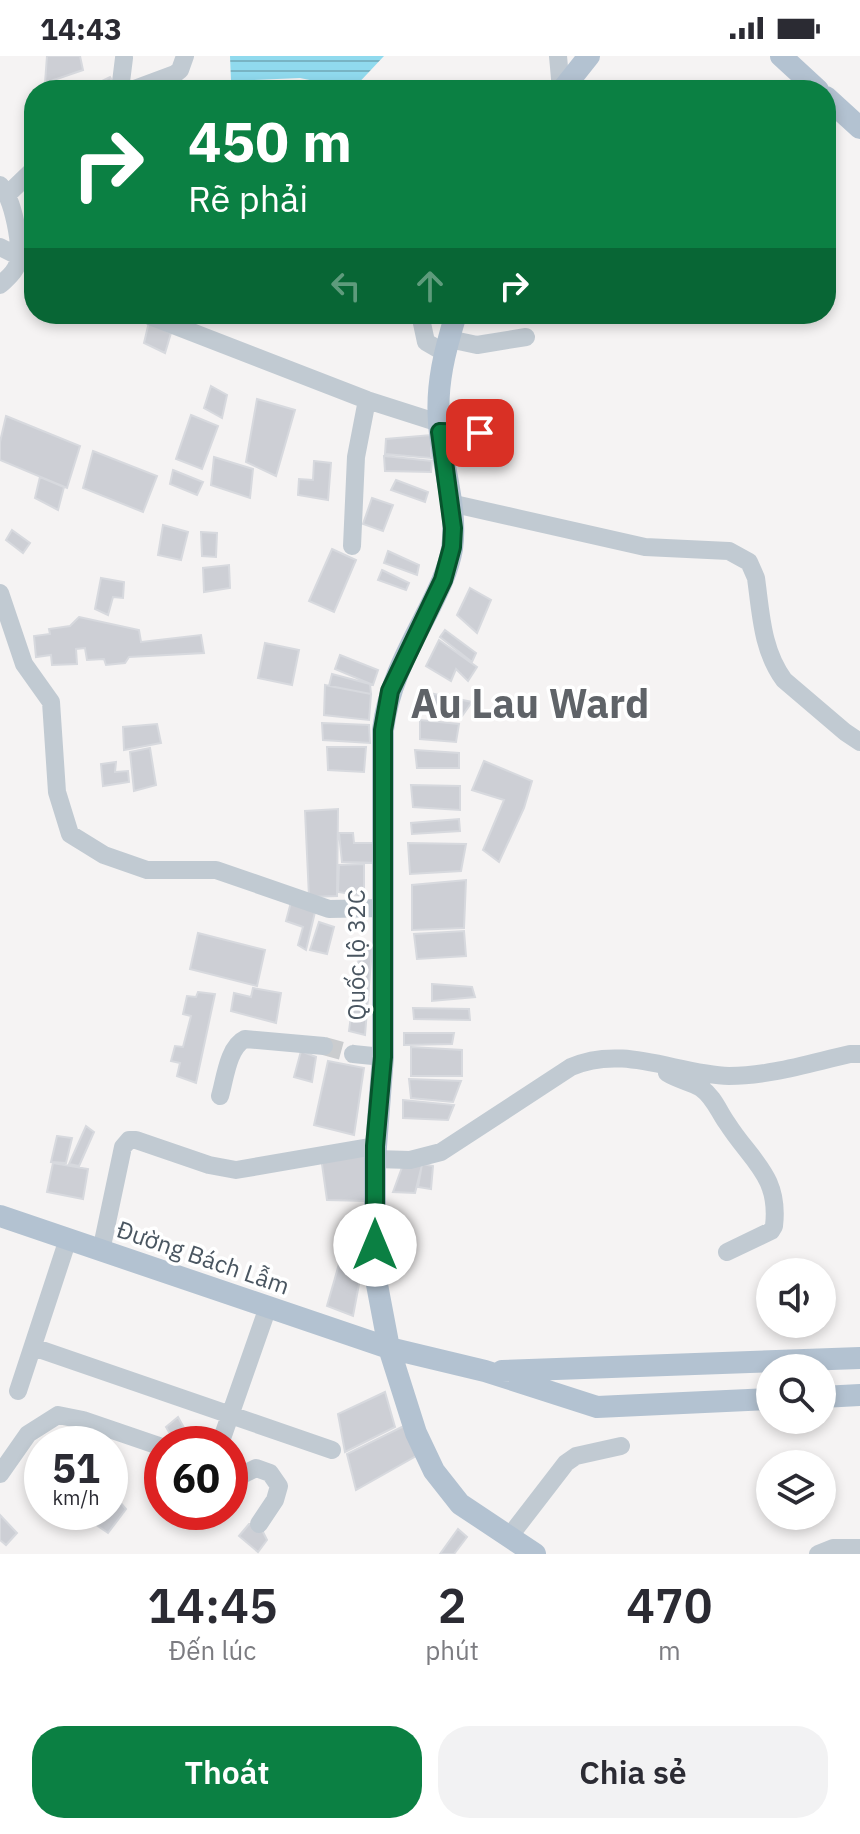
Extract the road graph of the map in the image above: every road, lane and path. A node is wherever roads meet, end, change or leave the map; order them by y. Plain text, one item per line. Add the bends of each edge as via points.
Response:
1 (185, 56) edge
2 (558, 56) edge
3 (589, 56) edge
4 (781, 56) edge
5 (124, 58) edge
6 (121, 80) edge
7 (159, 80) edge
8 (560, 80) edge
9 (569, 80) edge
10 (807, 80) edge
11 (836, 106) edge
12 (860, 128) edge
13 (24, 176) edge
14 (4, 189) edge
15 (0, 247) edge
16 (23, 264) edge
17 (0, 285) edge
18 (171, 324) edge
19 (422, 324) edge
20 (453, 324) edge
21 (526, 337) dead end
22 (447, 346) junction
23 (367, 400) junction
24 (439, 427) junction
25 (498, 438) dead end
26 (450, 503) junction
27 (352, 546) dead end
28 (0, 593) edge
29 (860, 742) edge
30 (383, 908) junction
31 (324, 1046) tunnel mouth
32 (353, 1054) tunnel mouth
33 (860, 1054) edge
34 (383, 1057) junction
35 (653, 1064) junction
36 (220, 1096) dead end
37 (375, 1153) junction
38 (0, 1216) edge
39 (68, 1239) junction
40 (101, 1251) junction
41 (727, 1252) dead end
42 (268, 1307) junction
43 (33, 1347) junction
44 (389, 1348) junction
45 (860, 1358) edge
46 (485, 1371) junction
47 (18, 1391) dead end
48 (860, 1395) edge
49 (836, 1396) edge
50 (756, 1400) edge
51 (230, 1415) junction
52 (226, 1426) edge
53 (144, 1441) edge
54 (621, 1446) dead end
55 (332, 1450) dead end
56 (248, 1472) edge
57 (0, 1474) edge
58 (259, 1524) dead end
59 (509, 1537) junction
60 (860, 1548) edge
61 (535, 1554) edge
62 (818, 1554) edge

1 - 7 street via 180,70
2 - 8 street
3 - 9 main road
4 - 10 main road
5 - 6 street
11 - 12 main road
13 - 14 street
14 - 16 street
15 - 16 street
16 - 17 street
18 - 23 street
19 - 22 street via 426,342
20 - 22 main road, Quốc lộ 32C
21 - 22 street
22 - 24 main road, Quốc lộ 32C
23 - 24 street
23 - 27 street via 356,457
24 - 25 street
24 - 26 main road, Quốc lộ 32C
26 - 29 street via 645,547 743,556 754,569 766,647 777,670
26 - 30 main road, Quốc lộ 32C via 448,565 385,709
28 - 30 street via 24,664 51,702 57,792 70,834 104,855 147,870 216,870 329,909
30 - 34 main road, Quốc lộ 32C
31 - 36 street via 245,1039 237,1043
32 - 34 street
33 - 35 street via 744,1076
34 - 37 main road, Quốc lộ 32C
35 - 37 street via 617,1057 582,1062 441,1152 410,1160
35 - 41 street via 701,1088 772,1186 771,1231
37 - 40 street via 236,1170 129,1140 123,1147
37 - 44 main road, Quốc lộ 32C via 375,1274
38 - 39 main road, Đường Bách Lẫm
39 - 40 main road, Đường Bách Lẫm
39 - 43 street
40 - 42 main road, Đường Bách Lẫm
42 - 44 main road, Đường Bách Lẫm
42 - 51 street
43 - 47 street
43 - 51 street
44 - 46 main road, Đường Bách Lẫm
44 - 59 main road, Quốc lộ 32C via 434,1471 460,1504
45 - 46 main road
46 - 50 main road via 597,1407
48 - 49 main road
51 - 52 street
51 - 55 street
53 - 57 street via 58,1415 28,1434
54 - 59 street via 566,1463
56 - 58 street via 256,1468 270,1473 279,1486
59 - 61 main road, Quốc lộ 32C
60 - 62 street

